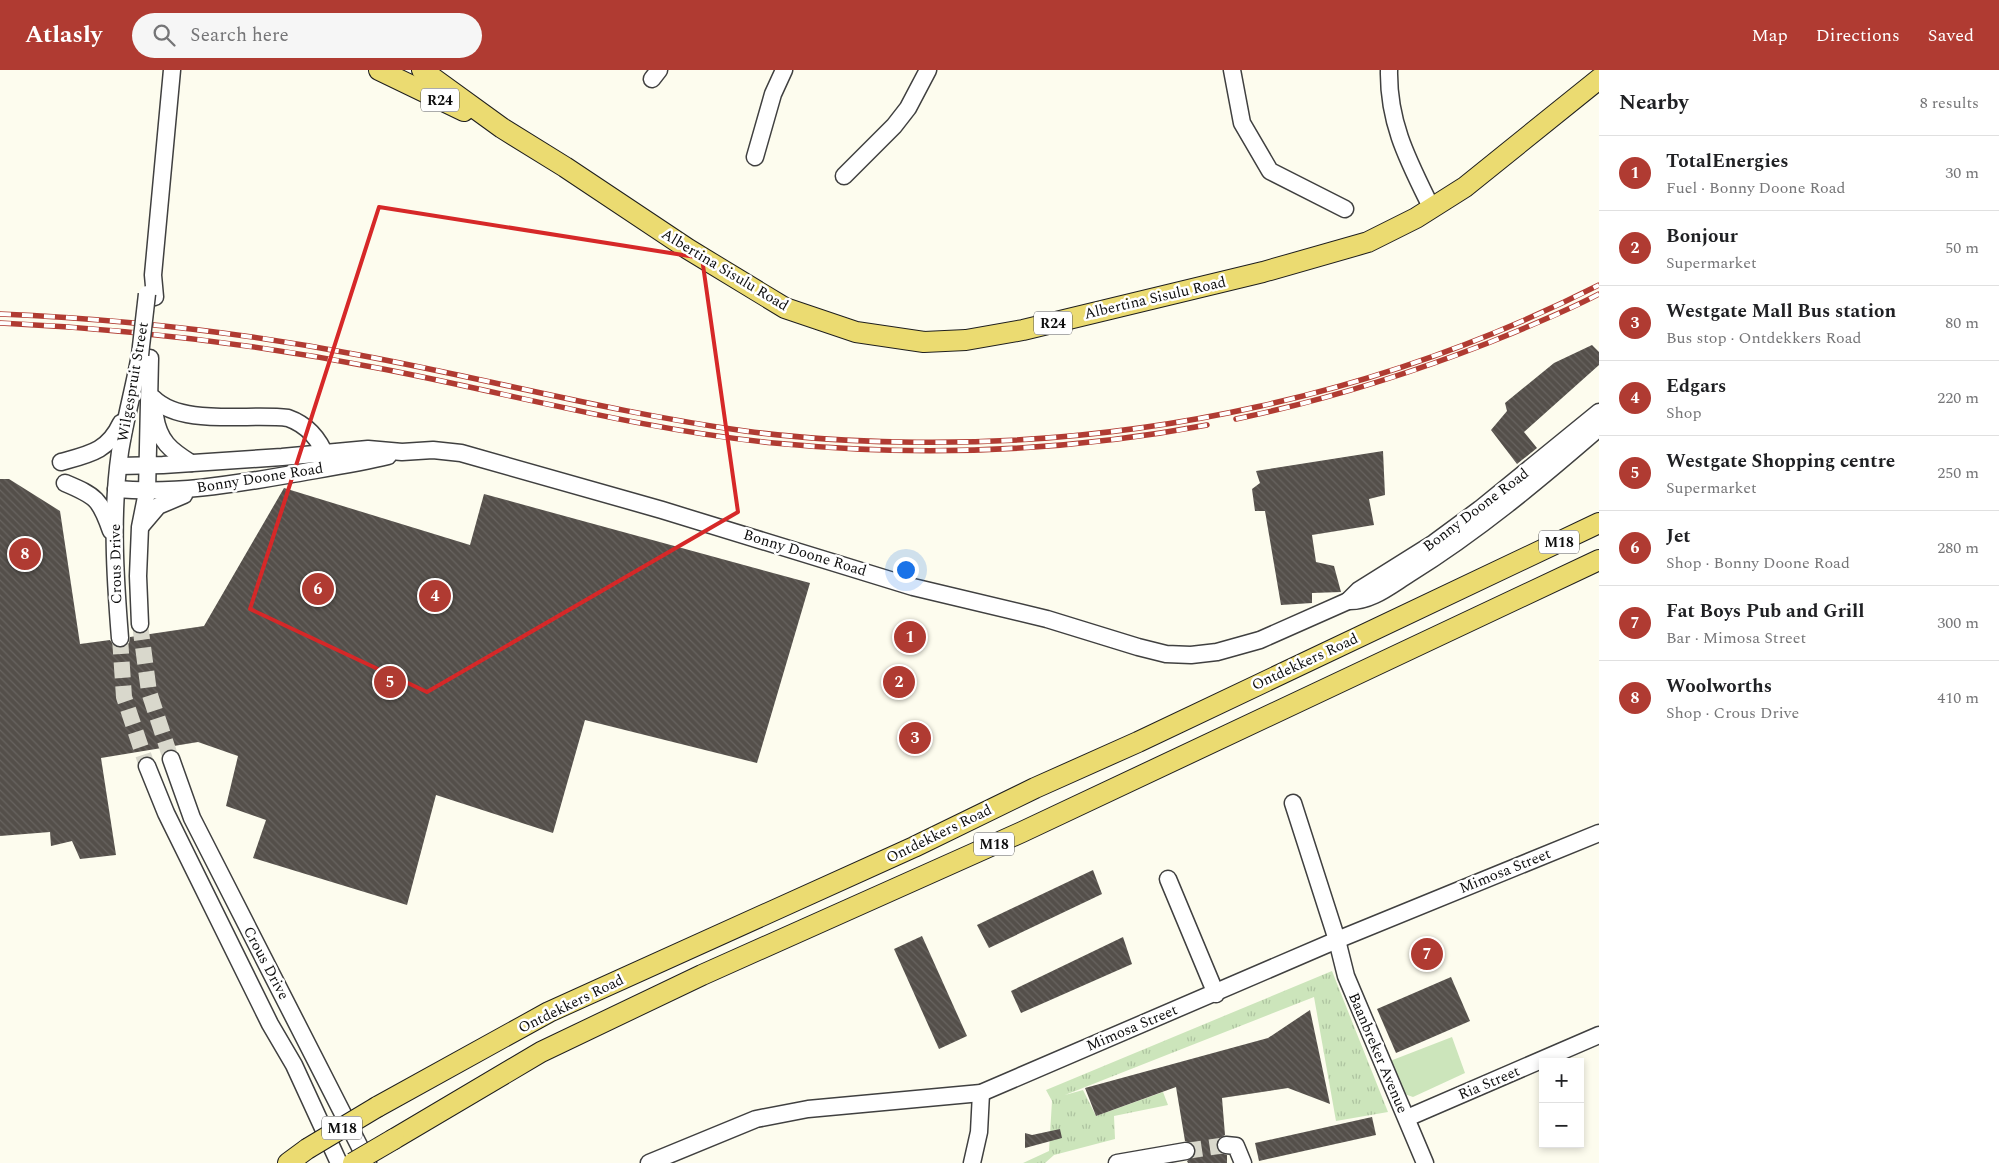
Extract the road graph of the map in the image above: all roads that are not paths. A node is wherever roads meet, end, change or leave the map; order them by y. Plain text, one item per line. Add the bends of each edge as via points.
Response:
1 (172, 70) edge
2 (379, 70) edge
3 (422, 70) edge
4 (784, 70) edge
5 (928, 70) edge
6 (1232, 70) edge
7 (1389, 70) edge
8 (1599, 79) edge
9 (502, 128) junction
10 (755, 157) dead end
11 (844, 176) dead end
12 (1345, 209) dead end
13 (1432, 209) junction
14 (145, 357) junction
15 (152, 391) junction
16 (131, 404) junction
17 (1599, 412) edge
18 (1599, 428) edge
19 (237, 460) junction
20 (328, 460) junction
21 (62, 462) dead end
22 (191, 463) junction
23 (148, 465) junction
24 (118, 466) junction
25 (65, 483) dead end
26 (238, 484) junction
27 (116, 489) junction
28 (200, 489) junction
29 (147, 492) junction
30 (1599, 523) edge
31 (140, 527) junction
32 (115, 543) junction
33 (1599, 560) edge
34 (1348, 601) junction
35 (140, 624) tunnel mouth
36 (120, 638) tunnel mouth
37 (171, 759) tunnel mouth
38 (147, 766) tunnel mouth
39 (1293, 803) dead end
40 (1599, 833) edge
41 (1168, 879) dead end
42 (1337, 940) junction
43 (1216, 994) junction
44 (1599, 1035) edge
45 (981, 1093) junction
46 (1407, 1118) junction
47 (1226, 1145) dead end
48 (1186, 1151) tunnel mouth
49 (288, 1163) edge
50 (340, 1163) edge
51 (352, 1163) edge
52 (368, 1163) edge
53 (649, 1163) edge
54 (972, 1163) edge
55 (1116, 1163) edge
56 (1243, 1163) edge
57 (1425, 1163) edge

1 - 14 street, Wilgespruit Street
2 - 9 main road, Albertina Sisulu Road / R24
3 - 9 main road, Albertina Sisulu Road / R24
4 - 10 street via 773,94
5 - 11 street via 908,108 894,126
6 - 12 street via 1242,124 1270,171
7 - 13 street via 1393,120
8 - 13 main road, Albertina Sisulu Road / R24 via 1465,187
9 - 13 main road, Albertina Sisulu Road / R24 via 785,308 856,332 924,342 966,340 1023,330 1263,272 1368,242
14 - 15 street, Wilgespruit Street
14 - 16 street, Wilgespruit Street
15 - 20 street via 167,409 193,416 288,418 301,422 310,429
15 - 22 street via 157,430 170,448
15 - 23 street, Wilgespruit Street
16 - 21 street via 116,433 103,447
16 - 24 street, Wilgespruit Street
17 - 34 street, Bonny Doone Road via 1480,509
18 - 34 street, Bonny Doone Road via 1534,484 1439,555 1381,591 1363,600
19 - 20 street, Bonny Doone Road
19 - 22 street, Bonny Doone Road
19 - 26 street
20 - 26 street, Bonny Doone Road
20 - 34 street, Bonny Doone Road via 368,449 433,450 492,461 913,586 1047,619 1166,654 1191,656 1260,640
22 - 23 street, Bonny Doone Road
23 - 24 street, Bonny Doone Road
23 - 29 street, Wilgespruit Street
24 - 27 street, Wilgespruit Street
25 - 32 street via 97,500
26 - 28 street, Bonny Doone Road
27 - 29 street, Bonny Doone Road
27 - 32 street, Crous Drive
28 - 29 street, Bonny Doone Road
28 - 31 street via 158,506
29 - 31 street, Crous Drive
30 - 49 main road, Ontdekkers Road / M18, bridge via 914,847 548,1012 377,1107
31 - 35 street, Crous Drive
32 - 36 street, Crous Drive
33 - 51 main road, Ontdekkers Road / M18, bridge via 1022,832 702,975 541,1052
37 - 52 street, Crous Drive via 192,818
38 - 50 street, Crous Drive via 166,813
39 - 42 street, Baanbreker Avenue
40 - 42 street, Mimosa Street
41 - 43 street
42 - 43 street, Mimosa Street
42 - 46 street, Baanbreker Avenue via 1346,976
43 - 45 street, Mimosa Street
44 - 46 street, Ria Street
45 - 53 street, Mimosa Street via 808,1110 756,1119
45 - 54 street via 979,1132
46 - 57 street, Baanbreker Avenue
47 - 56 street via 1236,1146
48 - 55 street

